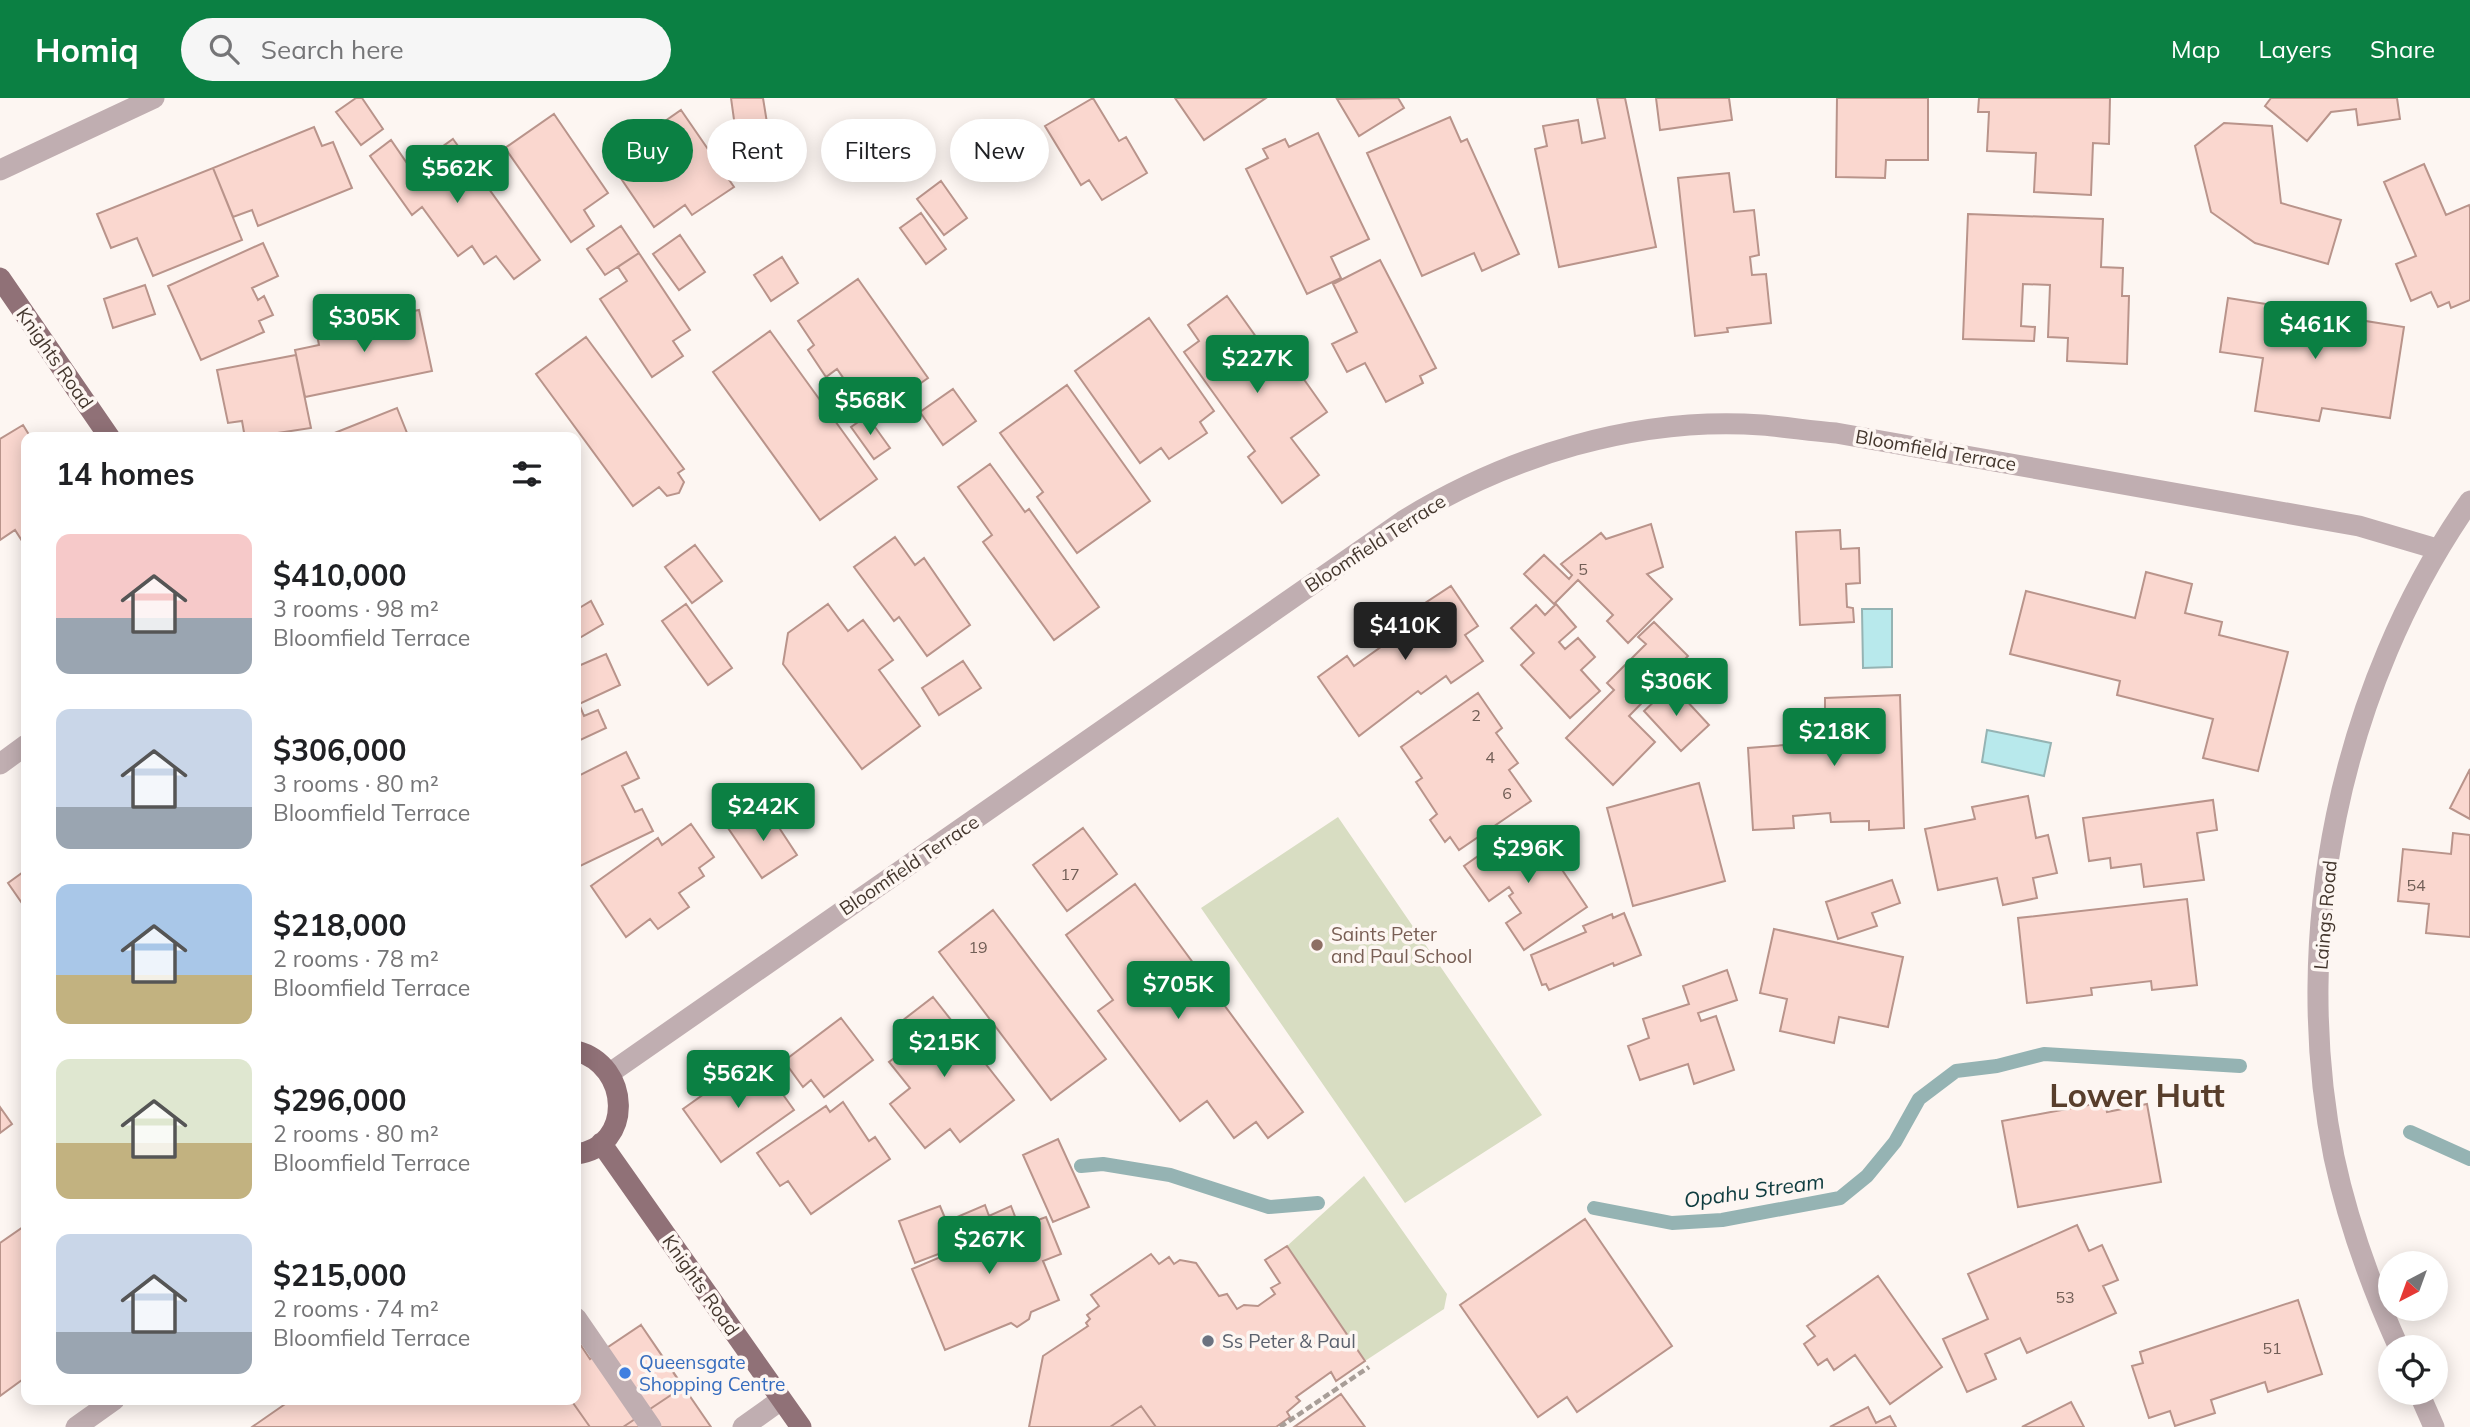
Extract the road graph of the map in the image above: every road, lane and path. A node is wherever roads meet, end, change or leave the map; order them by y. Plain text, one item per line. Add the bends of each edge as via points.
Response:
1 (154, 98) edge
2 (0, 170) edge
3 (0, 278) edge
4 (106, 432) edge
5 (2470, 501) edge
6 (2437, 548) junction
7 (21, 749) edge
8 (0, 764) edge
9 (581, 1053) edge
10 (610, 1073) junction
11 (601, 1143) junction
12 (581, 1152) edge
13 (581, 1325) edge
14 (2394, 1335) edge
15 (1369, 1367) dead end
16 (781, 1400) junction
17 (107, 1405) edge
18 (2424, 1405) edge
19 (76, 1427) edge
20 (651, 1427) edge
21 (743, 1427) edge
22 (801, 1427) edge
23 (1280, 1427) edge
24 (2434, 1427) edge

1 - 2 street
3 - 4 main road, Knights Road
5 - 6 street, Laings Road
6 - 10 street, Bloomfield Terrace via 2359,526 1836,433 1760,425 1676,427 1578,444 1464,486 1403,521
6 - 14 street, Laings Road via 2388,644 2354,747 2327,867 2318,986 2334,1157 2351,1225
7 - 8 street
9 - 10 main road via 600,1061
10 - 11 main road via 617,1087 618,1110
11 - 12 main road
11 - 16 main road, Knights Road
13 - 20 street
15 - 23 path
16 - 21 street
16 - 22 main road, Knights Road
17 - 19 street
18 - 24 street

